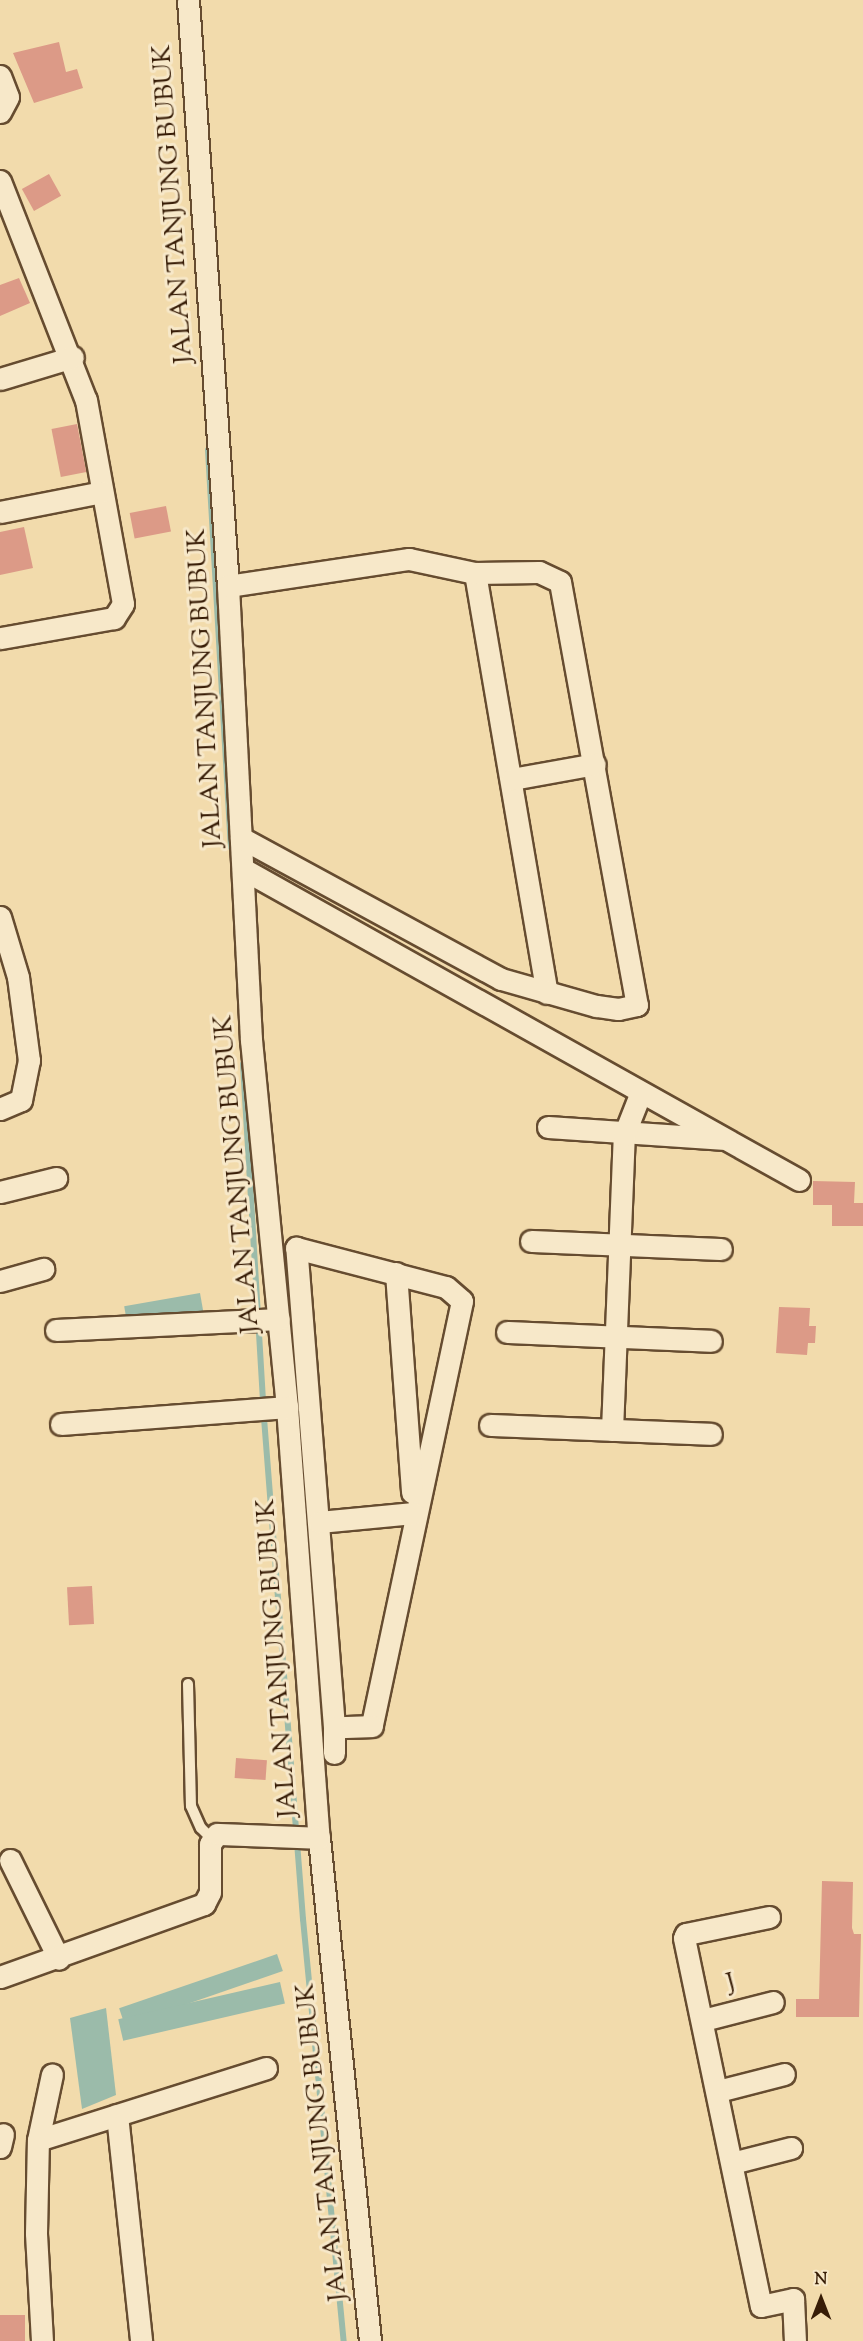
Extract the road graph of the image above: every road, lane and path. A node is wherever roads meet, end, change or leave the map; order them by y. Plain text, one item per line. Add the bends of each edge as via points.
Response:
1 (188, 0) edge
2 (0, 76) edge
3 (0, 112) edge
4 (0, 181) edge
5 (72, 357) junction
6 (0, 379) edge
7 (102, 492) junction
8 (0, 512) edge
9 (475, 573) junction
10 (228, 586) junction
11 (0, 638) edge
12 (595, 764) junction
13 (512, 779) junction
14 (241, 838) junction
15 (243, 869) junction
16 (0, 918) edge
17 (547, 993) junction
18 (641, 1092) junction
19 (0, 1109) edge
20 (548, 1127) dead end
21 (624, 1135) junction
22 (725, 1139) junction
23 (56, 1178) dead end
24 (799, 1180) dead end
25 (0, 1192) edge
26 (531, 1242) dead end
27 (620, 1247) junction
28 (721, 1249) dead end
29 (43, 1269) dead end
30 (396, 1273) junction
31 (0, 1281) edge
32 (273, 1319) junction
33 (56, 1329) dead end
34 (507, 1332) dead end
35 (616, 1338) junction
36 (711, 1341) dead end
37 (279, 1407) junction
38 (60, 1424) dead end
39 (490, 1425) dead end
40 (612, 1430) junction
41 (711, 1434) dead end
42 (295, 1514) junction
43 (414, 1514) junction
44 (319, 1516) junction
45 (188, 1684) dead end
46 (334, 1740) junction
47 (312, 1743) junction
48 (310, 1838) junction
49 (212, 1839) junction
50 (10, 1860) dead end
51 (769, 1917) dead end
52 (59, 1959) junction
53 (0, 1977) edge
54 (773, 2002) dead end
55 (704, 2020) junction
56 (266, 2068) dead end
57 (52, 2074) dead end
58 (784, 2074) dead end
59 (718, 2091) junction
60 (117, 2115) junction
61 (38, 2140) junction
62 (791, 2148) dead end
63 (732, 2163) junction
64 (42, 2341) edge
65 (141, 2341) edge
66 (370, 2341) edge
67 (795, 2341) edge

1 - 10 street, JALAN TANJUNG BUBUK
2 - 3 street via 8,100
4 - 5 street
5 - 6 street
5 - 7 street via 86,400
7 - 8 street
7 - 11 street via 120,576 121,613
9 - 10 street via 430,561 389,560
9 - 12 street via 539,572 560,582
9 - 13 street
10 - 14 street, JALAN TANJUNG BUBUK
12 - 13 street
12 - 17 street via 637,1005 618,1010
13 - 17 street
14 - 15 street, JALAN TANJUNG BUBUK
14 - 17 street via 501,979
15 - 18 street
15 - 32 street, JALAN TANJUNG BUBUK via 251,1040
16 - 19 street via 18,977 29,1060 21,1100
18 - 21 street
18 - 22 street
20 - 21 street
21 - 22 street
21 - 27 street
22 - 24 street
23 - 25 street
26 - 27 street
27 - 28 street
27 - 35 street
29 - 31 street
30 - 43 street
30 - 43 street via 454,1290 463,1308
30 - 44 street via 296,1248
32 - 33 street
32 - 37 street, JALAN TANJUNG BUBUK
34 - 35 street
35 - 36 street
35 - 40 street
37 - 38 street
37 - 42 street, JALAN TANJUNG BUBUK
39 - 40 street
40 - 41 street
42 - 44 street
42 - 47 street, JALAN TANJUNG BUBUK
43 - 44 street
43 - 46 street via 372,1726
44 - 46 street
45 - 49 lane via 191,1806 201,1828
46 - 47 street
47 - 48 street, JALAN TANJUNG BUBUK
48 - 49 street via 227,1832
48 - 66 street, JALAN TANJUNG BUBUK
49 - 52 street via 210,1892 204,1904
50 - 52 street
51 - 55 street via 686,1934
52 - 53 street
54 - 55 street, J
55 - 59 street
56 - 60 street
57 - 61 street
58 - 59 street
59 - 63 street
60 - 61 street
60 - 65 street
61 - 64 street via 36,2233
62 - 63 street
63 - 67 street via 761,2306 793,2300

